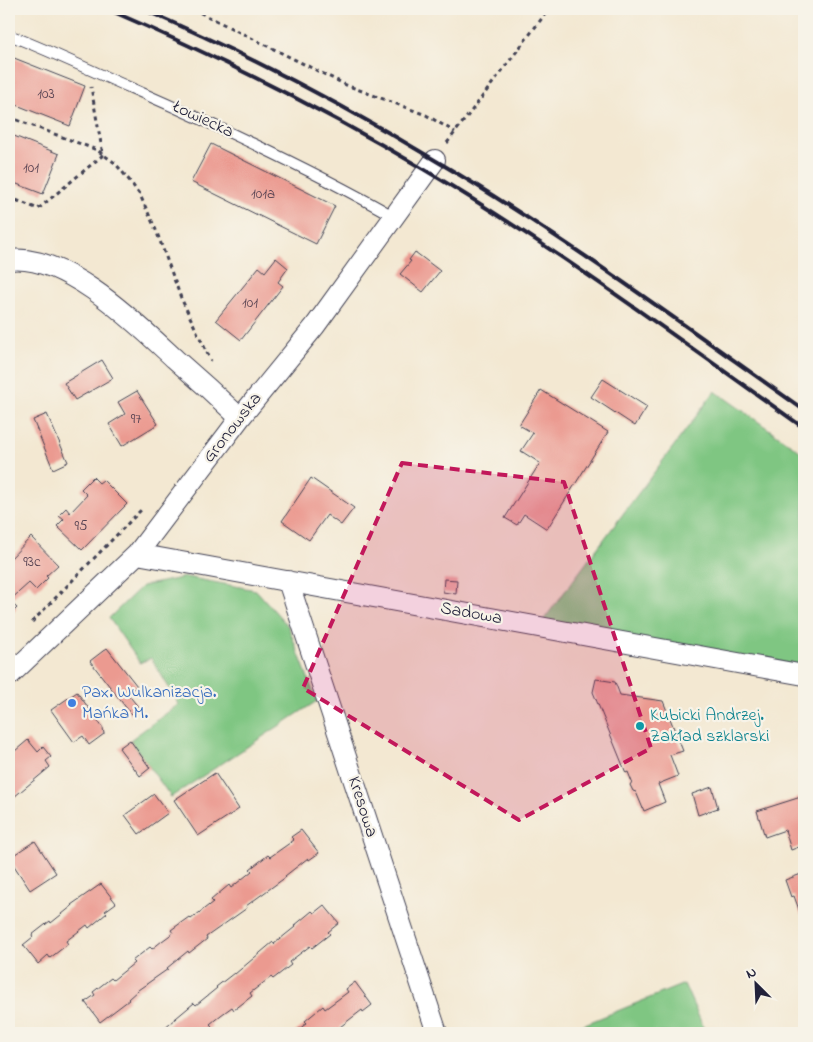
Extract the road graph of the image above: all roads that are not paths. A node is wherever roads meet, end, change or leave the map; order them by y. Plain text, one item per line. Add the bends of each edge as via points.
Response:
1 (9, 35) edge
2 (435, 160) road end
3 (393, 216) junction
4 (9, 260) edge
5 (240, 418) junction
6 (137, 554) junction
7 (288, 581) junction
8 (804, 675) edge
9 (9, 676) edge
10 (437, 1033) edge

1 - 3 lane, Łowiecka via 301,166
2 - 3 street, Gronowska
3 - 5 street, Gronowska via 315,326
4 - 5 street via 30,261 78,280 132,319
5 - 6 street, Gronowska
6 - 7 street, Sadowa
6 - 9 street, Gronowska
7 - 8 street, Sadowa
7 - 10 street, Kresowa

